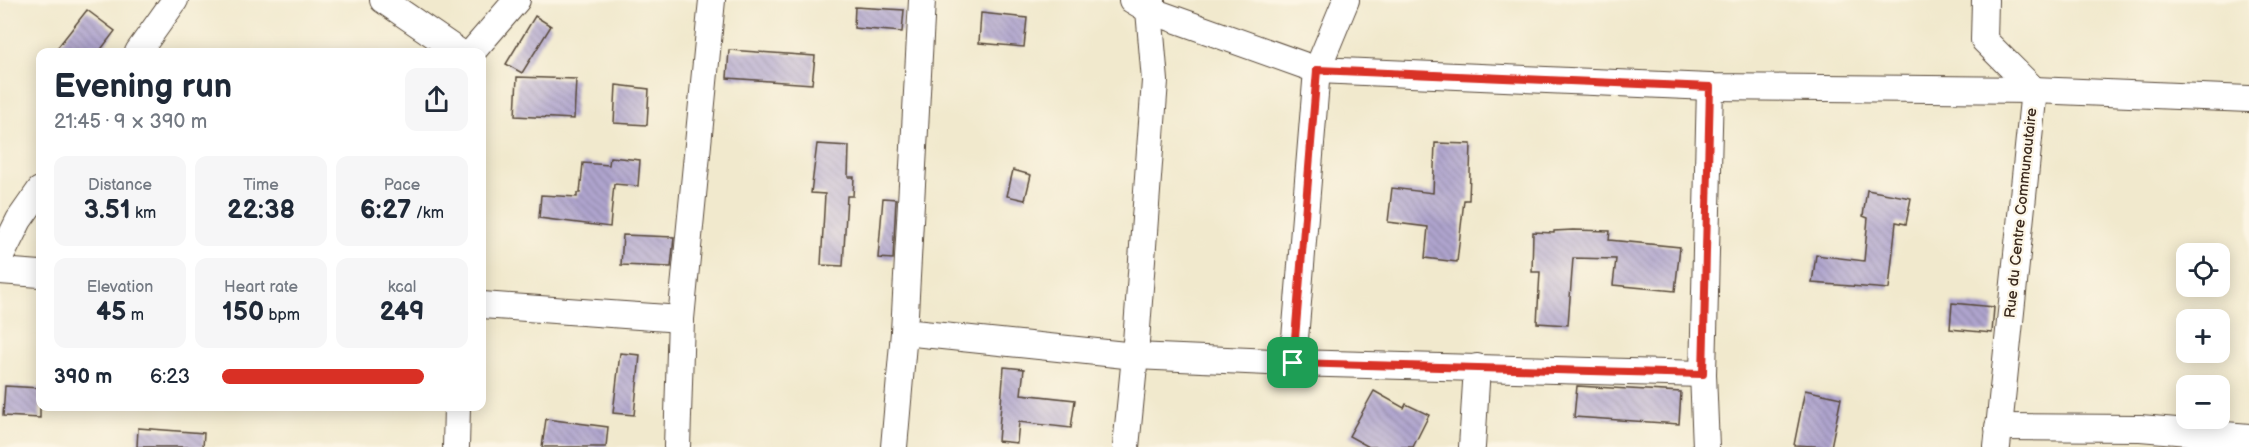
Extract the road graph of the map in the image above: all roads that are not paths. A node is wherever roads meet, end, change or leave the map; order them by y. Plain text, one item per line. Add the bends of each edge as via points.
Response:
1 (176, 0) edge
2 (383, 0) edge
3 (517, 0) edge
4 (712, 0) edge
5 (922, 0) edge
6 (1346, 0) edge
7 (1984, 0) edge
8 (1144, 3) edge
9 (141, 48) edge
10 (453, 48) edge
11 (475, 48) edge
12 (1317, 70) junction
13 (1710, 87) junction
14 (2034, 90) junction
15 (2249, 99) edge
16 (36, 196) edge
17 (0, 258) edge
18 (0, 272) edge
19 (36, 274) edge
20 (486, 305) edge
21 (681, 319) junction
22 (904, 332) junction
23 (1135, 356) junction
24 (1293, 363) junction
25 (1477, 367) junction
26 (1703, 374) junction
27 (457, 411) edge
28 (1997, 437) edge
29 (2249, 437) edge
30 (456, 447) edge
31 (677, 447) edge
32 (894, 447) edge
33 (1126, 447) edge
34 (1472, 447) edge
35 (1706, 447) edge

1 - 9 street
2 - 10 street
3 - 11 street
4 - 21 street
5 - 22 street
6 - 12 street
7 - 14 street, Rue du Centre Communautaire via 1984,40
8 - 12 street
8 - 23 street via 1155,81
12 - 13 street
12 - 24 street
13 - 14 street
13 - 26 street
14 - 15 street
14 - 28 street, Rue du Centre Communautaire
16 - 17 street
18 - 19 street
20 - 21 street
21 - 31 street
22 - 23 street
22 - 32 street
23 - 24 street
23 - 33 street
24 - 25 street
25 - 26 street
25 - 34 street
26 - 35 street
27 - 30 street
28 - 29 street via 2140,428

